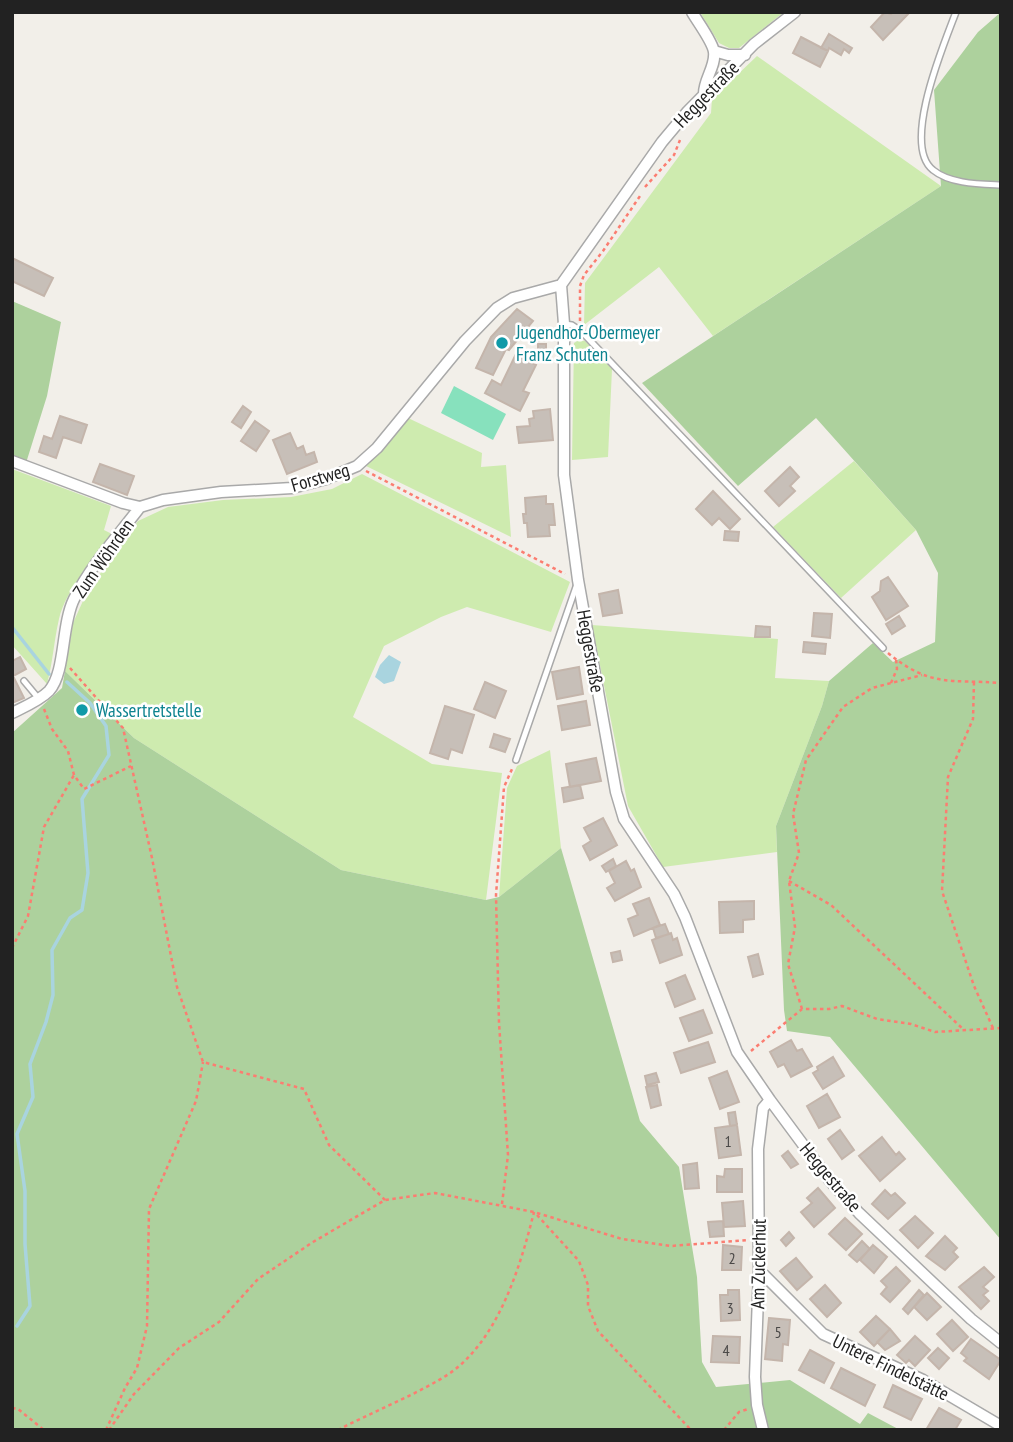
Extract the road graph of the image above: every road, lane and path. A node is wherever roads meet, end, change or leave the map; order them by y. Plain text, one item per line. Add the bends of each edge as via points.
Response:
1 (692, 12) edge
2 (794, 12) edge
3 (956, 12) edge
4 (714, 51) junction
5 (745, 55) junction
6 (704, 95) junction
7 (682, 135) dead end
8 (1001, 185) edge
9 (561, 285) junction
10 (564, 324) junction
11 (581, 331) junction
12 (12, 461) edge
13 (357, 466) junction
14 (140, 507) junction
15 (578, 580) junction
16 (883, 648) joint
17 (60, 658) junction
18 (896, 659) junction
19 (922, 675) junction
20 (24, 681) dead end
21 (974, 682) junction
22 (1000, 682) edge
23 (891, 683) junction
24 (39, 699) junction
25 (12, 713) edge
26 (516, 760) joint
27 (131, 766) junction
28 (74, 775) junction
29 (789, 881) junction
30 (12, 948) edge
31 (802, 1009) junction
32 (993, 1028) junction
33 (1001, 1028) edge
34 (965, 1031) junction
35 (742, 1058) junction
36 (204, 1062) junction
37 (770, 1100) junction
38 (385, 1200) junction
39 (502, 1206) junction
40 (534, 1212) junction
41 (759, 1240) junction
42 (759, 1269) junction
43 (1001, 1343) edge
44 (757, 1405) junction
45 (12, 1408) edge
46 (1001, 1426) edge
47 (44, 1430) edge
48 (107, 1430) edge
49 (338, 1430) edge
50 (691, 1430) edge
51 (724, 1430) edge
52 (763, 1430) edge

1 - 4 street
2 - 5 street, Heggestraße
3 - 8 lane via 933,74 921,126 923,157 933,170 959,181
4 - 5 street
4 - 6 street
5 - 6 street, Heggestraße
6 - 9 street, Heggestraße via 662,142
7 - 11 path via 674,155 645,187 584,275
9 - 10 street, Heggestraße
9 - 13 street, Forstweg via 513,298 497,308
10 - 11 lane
10 - 15 street, Heggestraße via 564,475
11 - 16 lane
12 - 14 street
13 - 14 street, Forstweg via 292,488 221,492
13 - 15 path
14 - 17 street, Zum Wöhrden via 73,601
15 - 26 lane
15 - 35 street, Heggestraße via 624,819 685,916
16 - 18 path
17 - 24 street, Zum Wöhrden via 54,685
17 - 27 path via 123,728
18 - 19 path
18 - 23 path
19 - 21 path via 945,682
19 - 23 path
20 - 24 lane
21 - 22 path
21 - 32 path via 973,719 948,777 942,891
23 - 29 path via 872,688 843,707 806,760 793,814 799,853
24 - 25 street, Zum Wöhrden
24 - 28 path via 68,751
26 - 39 path via 504,787 496,895 508,1155
27 - 28 path via 84,789
27 - 36 path via 177,988
28 - 30 path via 44,827 28,916
29 - 31 path via 795,927 788,964
29 - 34 path via 831,905
31 - 34 path via 842,1006 935,1032
31 - 35 path
32 - 33 path
32 - 34 path
35 - 37 street, Heggestraße
36 - 38 path via 304,1088 329,1145
36 - 48 path via 196,1101 149,1209 147,1326 137,1368
37 - 41 street, Am Zuckerhut via 763,1108 758,1149
37 - 43 street, Heggestraße via 859,1213
38 - 39 path via 435,1193
38 - 48 path via 258,1279 219,1322 179,1348
39 - 40 path
40 - 41 path via 622,1239 671,1246
40 - 49 path via 520,1265 498,1317 467,1359 445,1377
40 - 50 path via 579,1261 598,1331
41 - 42 street, Am Zuckerhut
42 - 44 street, Am Zuckerhut
42 - 46 street, Untere Findelstätte via 823,1334 923,1380
44 - 51 path via 739,1412
44 - 52 street, Am Zuckerhut
45 - 47 path

